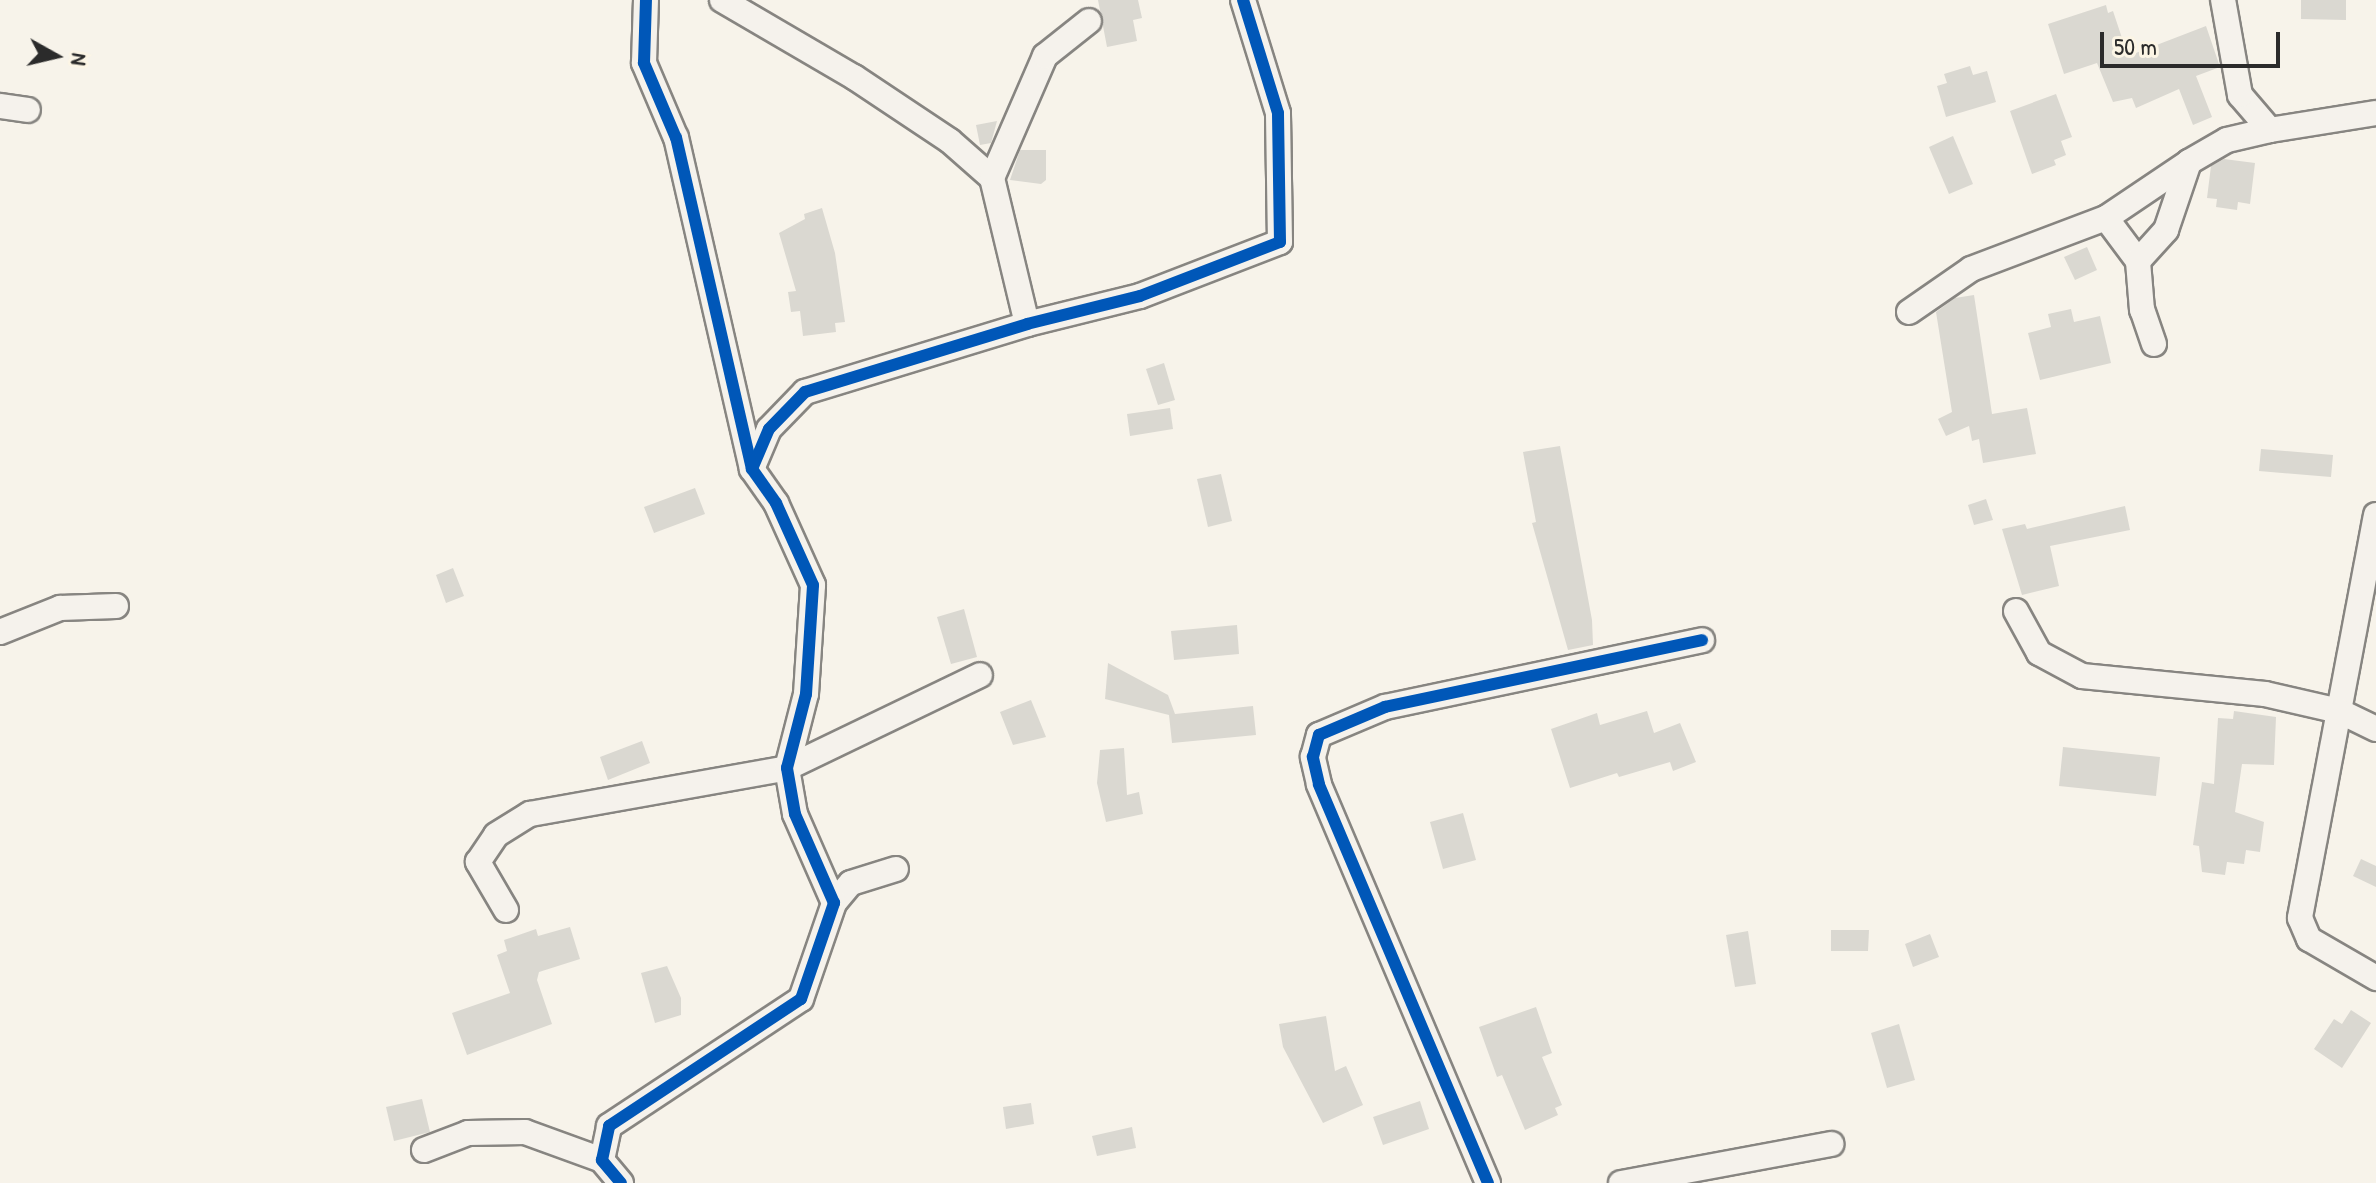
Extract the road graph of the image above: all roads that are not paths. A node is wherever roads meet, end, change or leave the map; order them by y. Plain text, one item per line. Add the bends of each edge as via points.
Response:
1 (646, 0) edge
2 (722, 0) edge
3 (1243, 0) edge
4 (2223, 0) edge
5 (1089, 21) dead end
6 (0, 106) edge
7 (28, 110) dead end
8 (2376, 113) edge
9 (2270, 130) junction
10 (2189, 162) junction
11 (992, 178) junction
12 (2106, 218) junction
13 (2138, 261) junction
14 (1909, 312) dead end
15 (1027, 324) junction
16 (2154, 344) dead end
17 (752, 469) junction
18 (2376, 515) edge
19 (116, 606) dead end
20 (2016, 611) dead end
21 (0, 632) edge
22 (1702, 640) dead end
23 (980, 675) dead end
24 (2339, 711) junction
25 (2376, 729) edge
26 (787, 768) junction
27 (896, 869) dead end
28 (834, 903) junction
29 (506, 910) dead end
30 (2376, 978) edge
31 (1831, 1144) dead end
32 (424, 1150) dead end
33 (602, 1160) junction
34 (621, 1183) edge
35 (1488, 1183) edge
36 (1621, 1183) edge

1 - 17 street via 644,63 676,138
2 - 11 street via 854,77 950,141
3 - 15 street via 1278,113 1280,242 1140,296
4 - 9 street via 2240,95
5 - 11 street via 1045,56
6 - 7 street
8 - 9 street
9 - 10 street via 2227,140
10 - 12 street
10 - 13 street via 2166,230
11 - 15 street
12 - 13 street
12 - 14 street via 1971,269
13 - 16 street via 2142,310
15 - 17 street via 805,392 769,429
17 - 26 street via 776,503 813,585 806,694
18 - 24 street
19 - 21 street via 60,608
20 - 24 street via 2039,653 2082,676 2265,694
22 - 35 street via 1385,707 1319,735 1313,757 1319,784
23 - 26 street
24 - 25 street
24 - 30 street via 2300,918 2309,939
26 - 28 street via 795,814
26 - 29 street via 530,814 496,835 478,862
27 - 28 street via 851,883
28 - 33 street via 801,999 609,1126
31 - 36 street
32 - 33 street via 468,1133 525,1132
33 - 34 street

